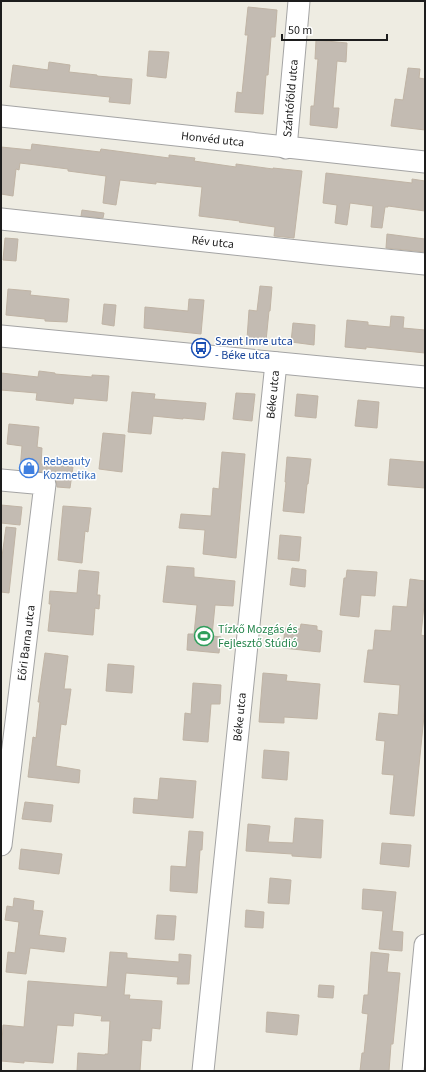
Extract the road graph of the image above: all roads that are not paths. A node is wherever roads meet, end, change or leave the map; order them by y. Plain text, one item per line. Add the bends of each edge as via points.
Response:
1 (299, 1) edge
2 (1, 116) edge
3 (286, 148) junction
4 (425, 162) edge
5 (1, 219) edge
6 (425, 264) edge
7 (1, 336) edge
8 (276, 363) junction
9 (425, 378) edge
10 (1, 480) edge
11 (1, 845) edge
12 (425, 945) edge
13 (203, 1071) edge
14 (413, 1071) edge

1 - 3 street, Szántóföld utca
2 - 3 street, Honvéd utca
3 - 4 street, Honvéd utca
5 - 6 street, Rév utca
7 - 8 street
8 - 9 street
8 - 13 street, Béke utca
10 - 11 street, Eőri Barna utca via 45,484
12 - 14 street

